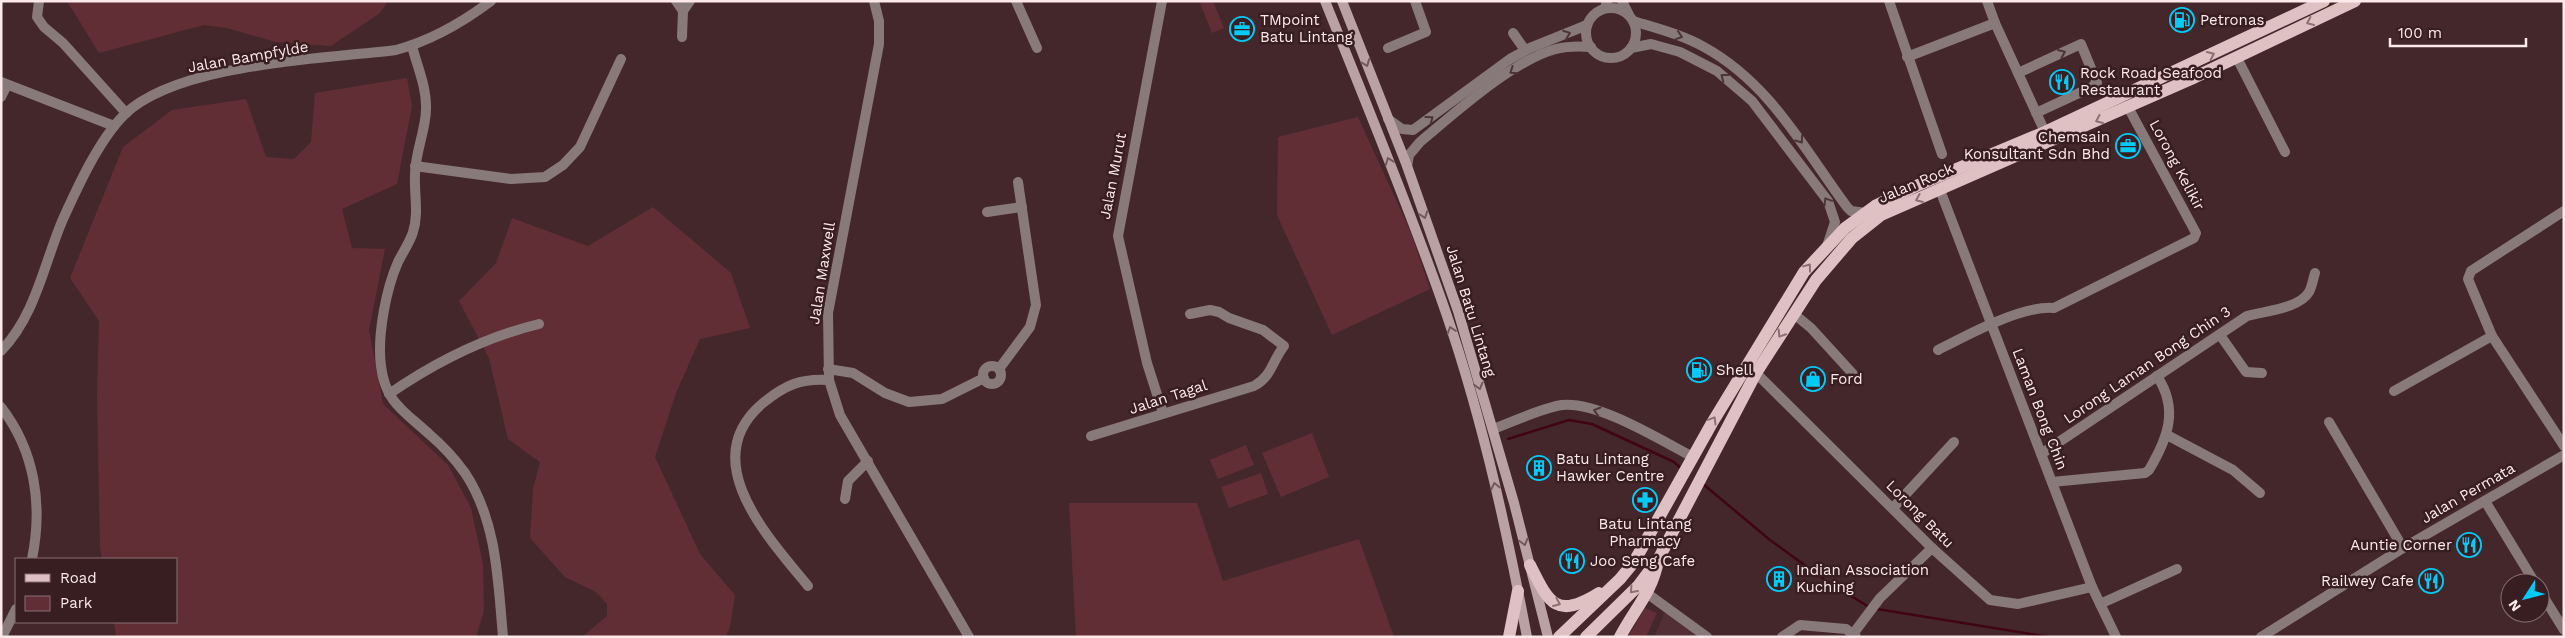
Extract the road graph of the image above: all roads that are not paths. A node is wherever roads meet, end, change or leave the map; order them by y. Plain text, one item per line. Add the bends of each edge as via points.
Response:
1 (39, 1) edge
2 (491, 1) edge
3 (676, 1) edge
4 (690, 1) edge
5 (874, 1) edge
6 (1016, 1) edge
7 (1162, 1) edge
8 (1325, 1) edge
9 (1342, 1) edge
10 (1416, 1) edge
11 (1622, 1) edge
12 (1888, 1) edge
13 (1987, 1) edge
14 (2324, 1) edge
15 (2355, 1) edge
16 (1606, 5) edge
17 (683, 11) junction
18 (1631, 18) junction
19 (1994, 23) junction
20 (1587, 25) junction
21 (1513, 33) dead end
22 (682, 37) dead end
23 (412, 46) junction
24 (1591, 47) junction
25 (1037, 48) dead end
26 (1388, 48) dead end
27 (1631, 48) junction
28 (1525, 50) junction
29 (1907, 57) junction
30 (2237, 58) junction
31 (620, 59) dead end
32 (2018, 73) junction
33 (4, 84) edge
34 (1, 97) edge
35 (2128, 107) junction
36 (126, 113) junction
37 (2036, 113) junction
38 (1388, 119) junction
39 (114, 126) junction
40 (2045, 132) junction
41 (2285, 152) dead end
42 (1942, 154) dead end
43 (415, 166) junction
44 (1407, 166) junction
45 (1018, 182) dead end
46 (1940, 190) junction
47 (1022, 207) junction
48 (2564, 211) edge
49 (987, 212) dead end
50 (1866, 212) junction
51 (1826, 247) junction
52 (2315, 273) dead end
53 (1190, 314) dead end
54 (1794, 314) junction
55 (538, 324) dead end
56 (1992, 325) junction
57 (2220, 335) junction
58 (2492, 336) junction
59 (1938, 350) dead end
60 (1, 351) edge
61 (1756, 373) junction
62 (2262, 373) dead end
63 (1853, 374) dead end
64 (828, 375) junction
65 (2157, 376) junction
66 (2394, 391) dead end
67 (389, 394) junction
68 (1, 407) edge
69 (1164, 413) junction
70 (2330, 422) dead end
71 (1493, 429) junction
72 (2167, 435) junction
73 (1091, 436) dead end
74 (1954, 442) dead end
75 (2564, 446) edge
76 (2041, 454) junction
77 (2564, 455) edge
78 (868, 460) junction
79 (1691, 460) junction
80 (2052, 482) junction
81 (2260, 493) dead end
82 (845, 499) dead end
83 (2485, 501) junction
84 (1893, 508) junction
85 (1932, 548) junction
86 (2403, 548) junction
87 (32, 558) edge
88 (1658, 558) junction
89 (1530, 565) junction
90 (2177, 569) dead end
91 (2529, 573) edge
92 (1620, 579) junction
93 (808, 586) dead end
94 (2092, 587) junction
95 (1518, 591) junction
96 (1648, 594) junction
97 (2100, 604) junction
98 (2550, 607) edge
99 (15, 612) edge
100 (2564, 630) edge
101 (1855, 635) edge
102 (2, 637) edge
103 (502, 637) edge
104 (969, 637) edge
105 (1509, 637) edge
106 (1527, 637) edge
107 (1548, 637) edge
108 (1559, 637) edge
109 (1586, 637) edge
110 (1620, 637) edge
111 (1708, 637) edge
112 (1782, 637) edge
113 (2116, 637) edge
114 (2261, 637) edge

1 - 36 street via 37,17 44,27 63,43
2 - 23 street, Jalan Bampfylde via 440,33
3 - 17 street
4 - 17 street
5 - 64 street, Jalan Maxwell via 879,20 878,44 834,272 828,313
6 - 25 street
7 - 69 street, Jalan Murut via 1118,236 1147,363
95 -> 8 main road, Jalan Batu Lintang via 1488,458 1440,294
9 -> 38 main road, Jalan Batu Lintang
10 - 26 street via 1426,32
11 - 18 street
12 - 29 street
13 - 19 street
40 -> 14 main road, Jalan Rock
15 -> 30 main road, Jalan Rock
16 - 18 street
16 - 20 street via 1591,17
17 - 22 street
18 - 27 street via 1636,33
18 -> 50 street via 1703,46 1744,74 1772,102 1847,207 1851,211
19 - 29 street
19 - 32 street
20 - 24 street via 1586,36
28 -> 20 street
21 - 28 street
23 - 36 street, Jalan Bampfylde via 271,64 210,76 161,91
23 - 43 street via 426,98
24 - 27 street via 1605,57 1614,58
24 -> 44 street via 1555,49 1515,69 1420,142 1410,155
51 -> 27 street via 1834,222 1828,201 1752,101 1716,71 1680,52 1651,44
38 -> 28 street via 1402,129 1413,130
29 - 42 street
30 - 35 main road, Jalan Rock
30 - 41 street
31 - 43 street via 580,147 563,165 545,177 511,179
32 - 37 street
32 -> 37 street via 2081,44 2097,82
33 - 34 street
33 - 39 street
35 -> 46 main road, Jalan Rock
35 - 56 street, Lorong Kelikir via 2196,233 2194,238 2054,308 2040,307
36 - 39 street, Jalan Bampfylde
37 - 40 street
38 - 44 main road, Jalan Batu Lintang
39 - 60 street, Jalan Bampfylde via 63,219 31,306 15,337
40 - 50 main road, Jalan Rock via 1916,186
43 - 67 street via 414,231 390,283 382,331 381,364
44 -> 71 main road, Jalan Batu Lintang via 1458,311
45 - 47 street
46 -> 54 main road, Jalan Rock via 1881,216 1852,238 1816,280
46 - 56 street, Laman Bong Chin
47 - 49 street
47 - 64 street via 1036,305 1030,327 999,369 993,366 986,368 984,378 942,399 909,402 885,393 852,373
48 - 58 street via 2471,271 2468,278 2470,287
50 - 51 main road, Jalan Rock
79 -> 51 main road, Jalan Rock via 1804,272
52 - 57 street, Lorong Laman Bong Chin 3 via 2308,292 2301,300 2247,316
53 - 69 street, Jalan Tagal via 1210,310 1219,312 1263,330 1284,346 1273,361 1268,377 1254,386
54 -> 61 main road, Jalan Rock
54 - 63 street
55 - 67 street via 482,343 432,367
56 - 59 street
56 - 76 street, Laman Bong Chin
57 - 62 street via 2246,372
57 - 65 street, Lorong Laman Bong Chin 3
58 - 66 street
58 - 75 street
61 - 84 street, Lorong Batu
61 - 88 main road, Jalan Rock
64 - 78 street, Jalan Maxwell via 840,415
64 - 93 street via 799,381 774,394 743,423 737,439 735,465 746,499 763,530
65 - 72 street via 2169,398
65 - 76 street, Lorong Laman Bong Chin 3
67 - 103 street via 407,417 450,455 477,496 486,518 497,565
68 - 87 street via 29,455 34,475
69 - 73 street, Jalan Tagal
70 - 86 street
79 -> 71 street via 1607,414 1584,407 1562,405
71 -> 89 main road, Jalan Batu Lintang
72 - 80 street via 2145,473
72 - 81 street via 2233,470
74 - 84 street
76 - 80 street, Laman Bong Chin
77 - 83 street, Jalan Permata
78 - 82 street via 848,481
78 - 104 street, Jalan Maxwell
79 - 92 main road, Jalan Rock via 1647,543
80 - 94 street, Laman Bong Chin
83 - 86 street, Jalan Permata
83 - 91 street
84 - 85 street, Lorong Batu
85 - 94 street, Lorong Batu via 1990,600 2018,604
85 - 101 street via 1880,598
86 - 114 street, Jalan Permata
88 - 96 main road via 1656,576
88 -> 109 main road, Jalan Rock via 1638,586
89 -> 92 main road via 1545,595 1552,603 1565,606 1588,599
89 - 107 main road, Jalan Batu Lintang
90 - 97 street
92 - 108 main road, Jalan Rock
94 - 97 street, Laman Bong Chin
95 - 105 main road
95 - 106 main road, Jalan Batu Lintang
96 - 110 main road
96 - 111 street
97 - 113 street, Laman Bong Chin
98 - 100 street
99 - 102 street
101 - 112 street via 1846,629 1800,624

